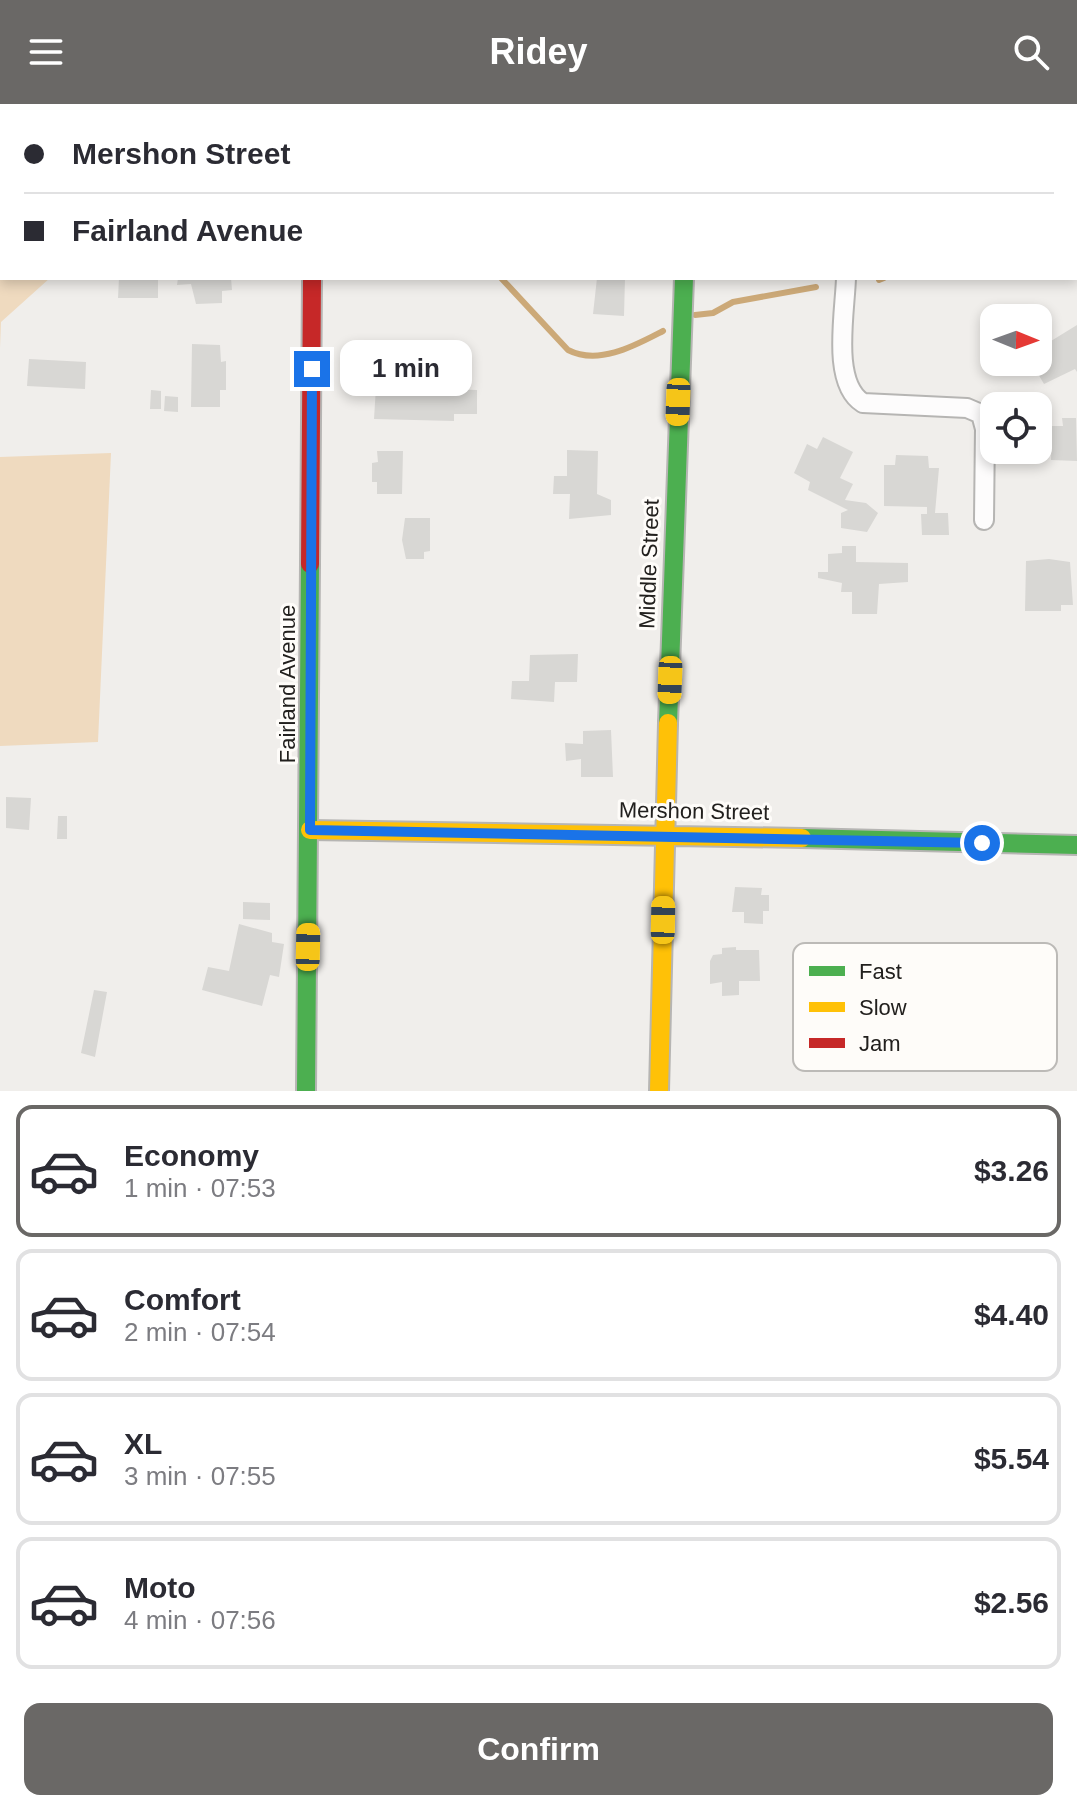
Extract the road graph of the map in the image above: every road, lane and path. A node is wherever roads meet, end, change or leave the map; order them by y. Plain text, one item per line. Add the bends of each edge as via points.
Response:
1 (312, 280) edge
2 (684, 280) edge
3 (846, 280) edge
4 (984, 520) dead end
5 (310, 830) junction
6 (665, 834) junction
7 (1077, 845) edge
8 (306, 1091) edge
9 (659, 1091) edge

1 - 5 street, Fairland Avenue
2 - 6 street, Middle Street
3 - 4 street via 843,369 854,397 873,405 984,412
5 - 6 street, Mershon Street
5 - 8 street, Fairland Avenue
6 - 7 street, Mershon Street
6 - 9 street, Middle Street

